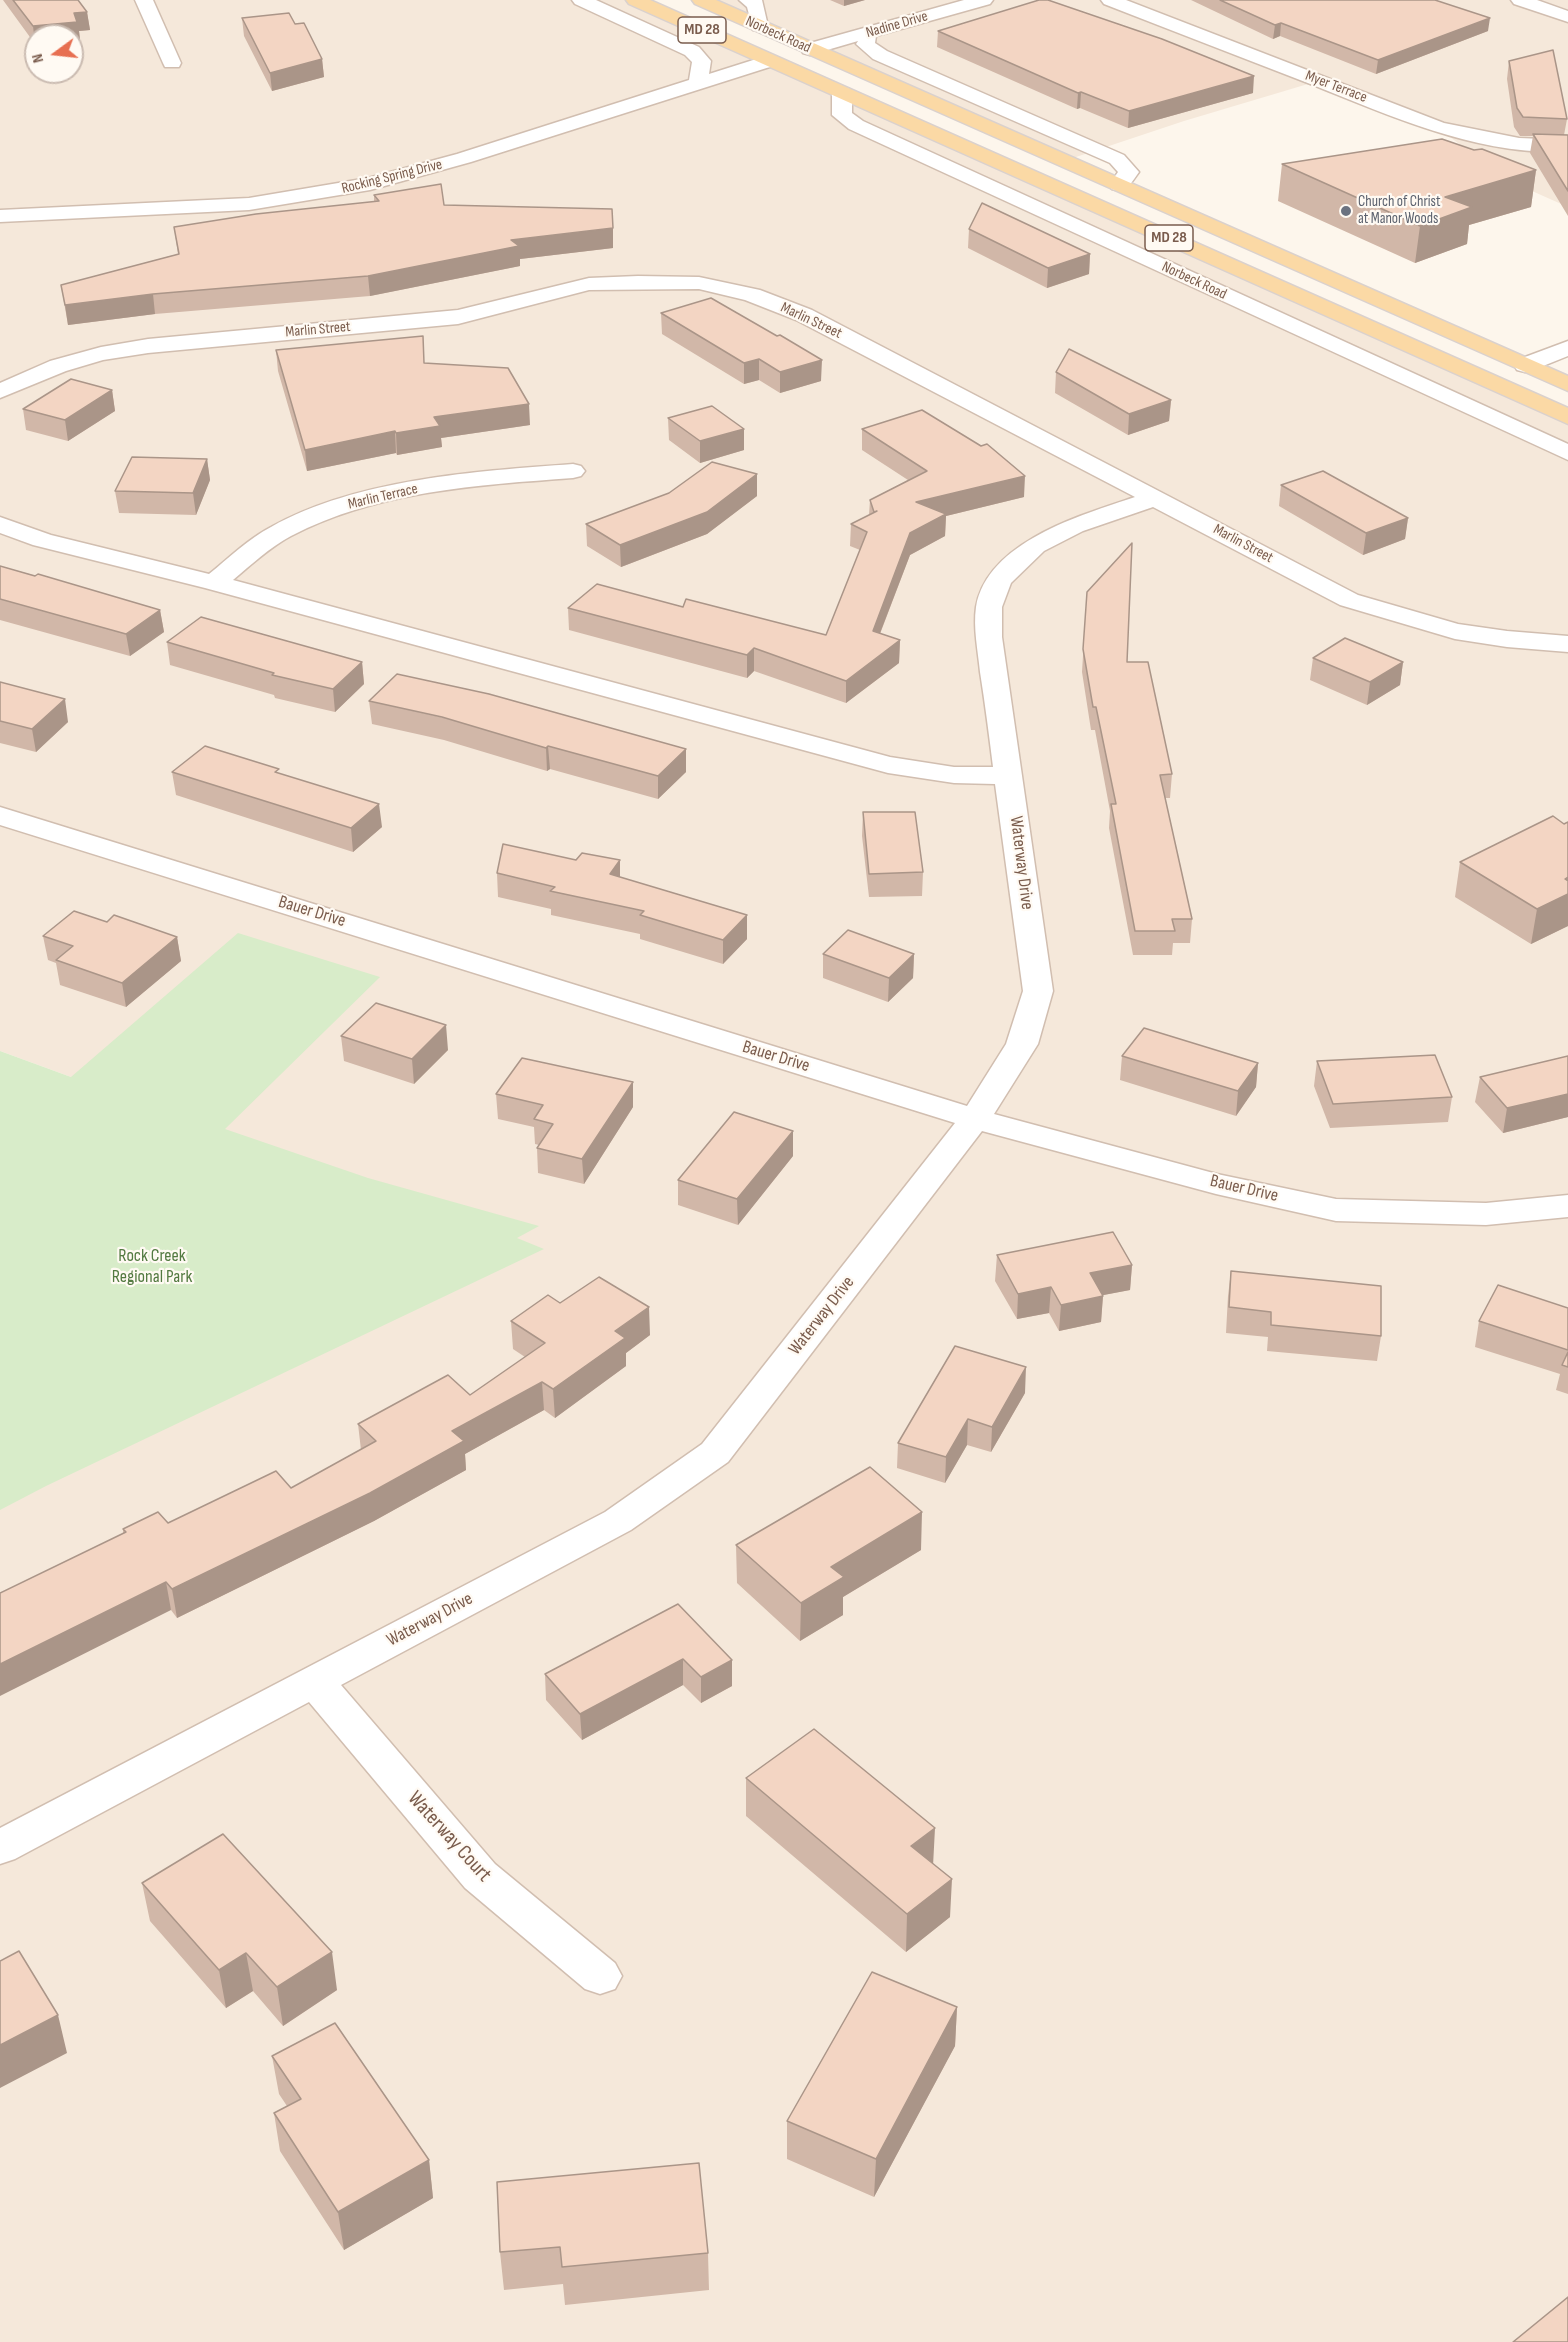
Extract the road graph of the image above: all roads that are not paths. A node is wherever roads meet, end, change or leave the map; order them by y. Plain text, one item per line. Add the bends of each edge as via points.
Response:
1 (144, 0) edge
2 (580, 0) edge
3 (635, 0) edge
4 (701, 0) edge
5 (748, 0) edge
6 (984, 0) edge
7 (1110, 0) edge
8 (1520, 0) edge
9 (1568, 17) edge
10 (759, 26) junction
11 (701, 30) junction
12 (866, 33) junction
13 (810, 49) junction
14 (769, 61) junction
15 (172, 63) dead end
16 (885, 82) junction
17 (698, 84) junction
18 (842, 93) junction
19 (1568, 146) edge
20 (1119, 185) junction
21 (0, 216) edge
22 (1568, 348) edge
23 (1525, 364) junction
24 (1487, 381) junction
25 (1568, 384) edge
26 (0, 391) edge
27 (1568, 417) edge
28 (1568, 453) edge
29 (573, 471) dead end
30 (1157, 498) junction
31 (0, 524) edge
32 (214, 583) junction
33 (1568, 644) edge
34 (1010, 776) junction
35 (0, 816) edge
36 (975, 1119) junction
37 (1568, 1206) edge
38 (314, 1681) junction
39 (0, 1847) edge
40 (600, 1976) dead end

1 - 15 street
2 - 17 street via 692,51 702,61
3 - 11 main road, Norbeck Road / MD 28
4 - 10 main road, Norbeck Road / MD 28
5 - 10 street via 756,4
6 - 12 street, Nadine Drive
7 - 19 street, Myer Terrace via 1437,127 1482,139
8 - 9 street
10 - 13 main road, Norbeck Road / MD 28
11 - 13 main road via 774,50
11 - 14 main road, Norbeck Road / MD 28
12 - 13 street, Nadine Drive
12 - 20 street via 865,44 880,55 1117,159 1129,172
13 - 16 main road, Norbeck Road / MD 28
14 - 16 main road via 806,60
14 - 17 street, Rocking Spring Drive
14 - 18 main road, Norbeck Road / MD 28
16 - 20 main road, Norbeck Road / MD 28
17 - 21 street, Rocking Spring Drive via 464,158 318,194 249,204
18 - 24 main road, Norbeck Road / MD 28
18 - 28 street, Norbeck Road via 842,115 873,133
20 - 23 main road, Norbeck Road / MD 28
22 - 23 street
23 - 24 main road
23 - 25 main road, Norbeck Road / MD 28
24 - 27 main road, Norbeck Road / MD 28
26 - 30 street, Marlin Street via 58,366 148,346 458,317 590,284 699,284 752,296 804,315
29 - 32 street, Marlin Terrace via 445,483 348,504 281,531
30 - 33 street, Marlin Street via 1349,600 1455,631
30 - 34 street, Waterway Drive via 1074,526 1035,546 999,580 989,607 989,637
31 - 32 street via 42,540
32 - 34 street via 888,765 954,775
34 - 36 street, Waterway Drive via 1038,991 1022,1044
35 - 36 street, Bauer Drive
36 - 37 street, Bauer Drive via 1216,1184 1336,1210 1486,1214
36 - 38 street, Waterway Drive via 715,1453 618,1521
38 - 39 street, Waterway Drive
38 - 40 street, Waterway Court via 480,1876

